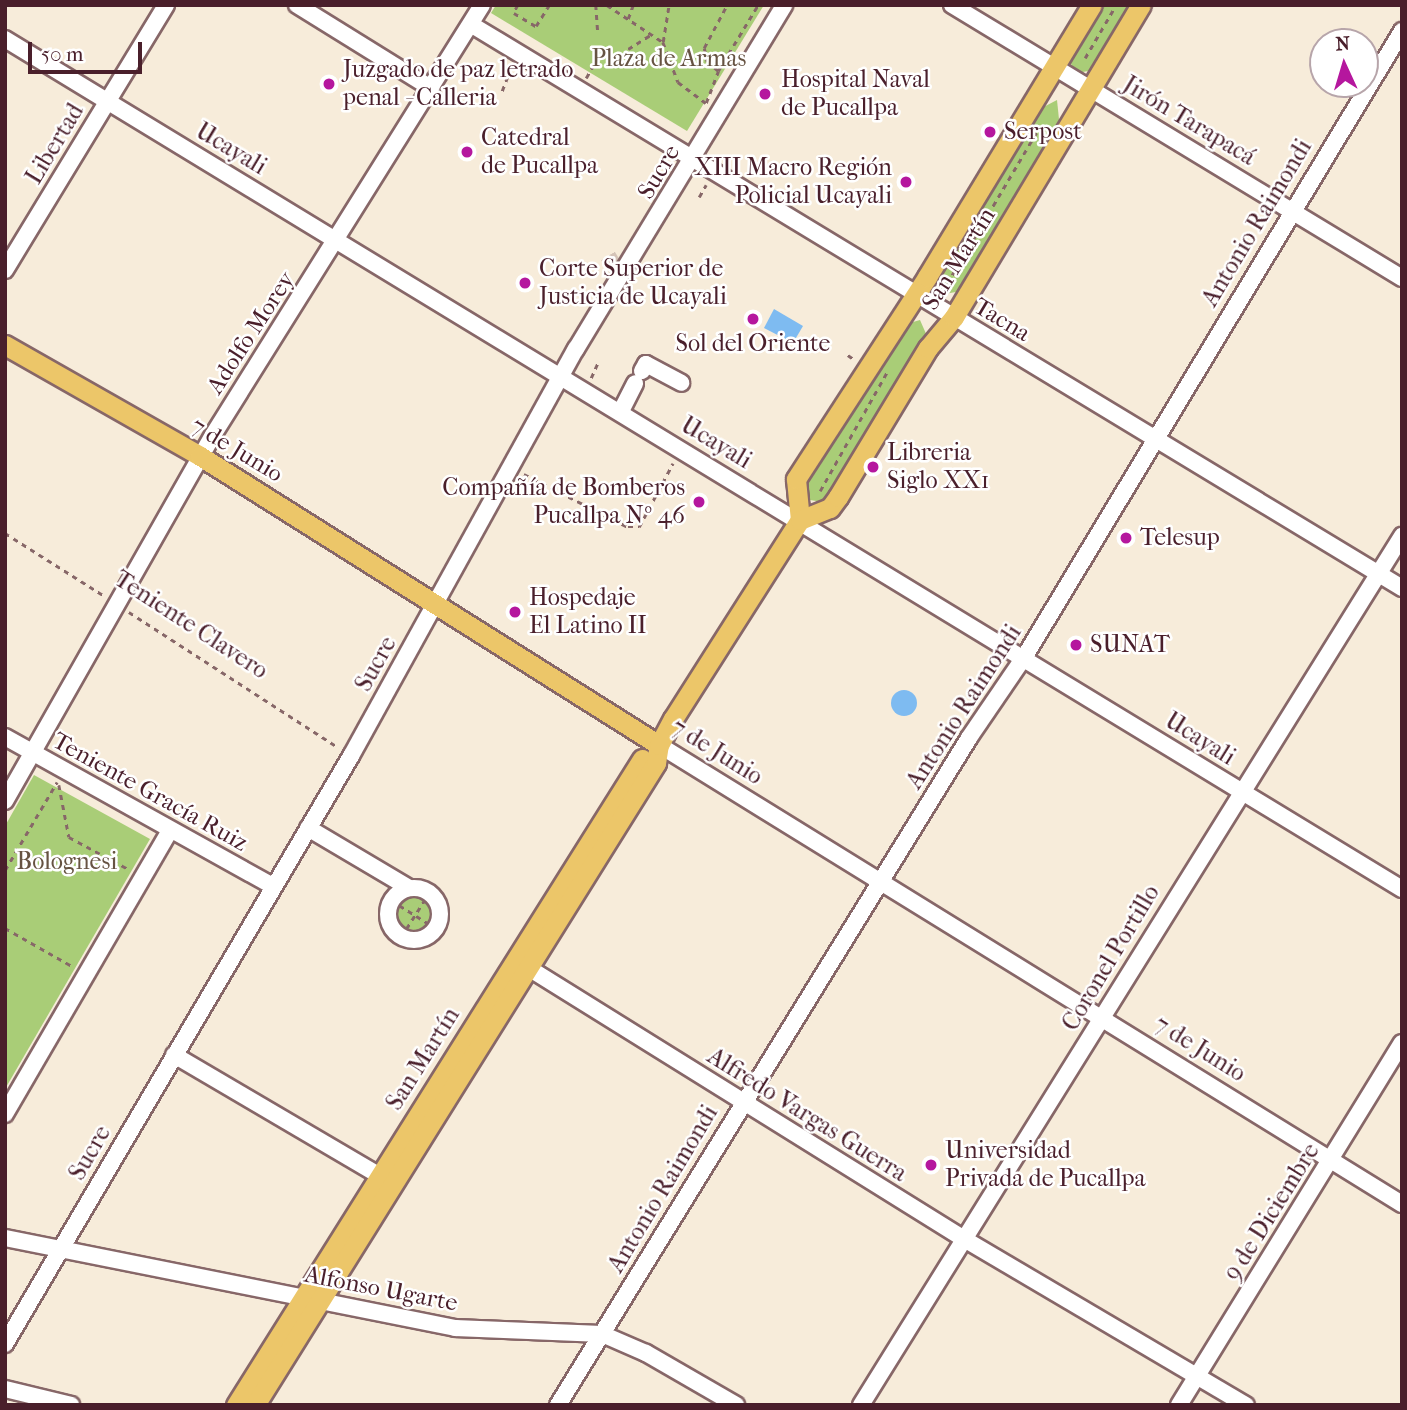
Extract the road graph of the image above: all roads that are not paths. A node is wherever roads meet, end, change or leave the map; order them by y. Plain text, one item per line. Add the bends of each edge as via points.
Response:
1 (166, 5) edge
2 (297, 5) edge
3 (482, 5) edge
4 (784, 5) edge
5 (951, 5) edge
6 (1092, 5) edge
7 (1141, 5) edge
8 (472, 25) junction
9 (1402, 32) edge
10 (5, 40) edge
11 (1054, 67) junction
12 (431, 88) junction
13 (1091, 90) junction
14 (108, 101) junction
15 (694, 159) junction
16 (1291, 209) junction
17 (338, 240) junction
18 (5, 270) edge
19 (1402, 278) edge
20 (914, 294) junction
21 (954, 317) junction
22 (5, 345) edge
23 (560, 379) junction
24 (681, 383) dead end
25 (621, 411) junction
26 (1155, 439) junction
27 (200, 456) junction
28 (800, 520) junction
29 (1402, 536) edge
30 (1379, 574) junction
31 (1402, 587) edge
32 (436, 602) junction
33 (1025, 656) junction
34 (5, 737) edge
35 (659, 745) junction
36 (34, 753) junction
37 (1239, 790) junction
38 (5, 802) edge
39 (308, 828) junction
40 (169, 832) junction
41 (881, 880) junction
42 (273, 886) junction
43 (409, 888) junction
44 (1402, 889) edge
45 (521, 964) junction
46 (1102, 1016) junction
47 (1402, 1043) edge
48 (174, 1055) junction
49 (743, 1103) junction
50 (5, 1114) edge
51 (1331, 1160) junction
52 (386, 1180) junction
53 (1402, 1204) edge
54 (5, 1238) edge
55 (964, 1239) junction
56 (59, 1251) junction
57 (312, 1299) junction
58 (601, 1334) junction
59 (5, 1344) edge
60 (1196, 1376) junction
61 (5, 1389) edge
62 (71, 1405) edge
63 (236, 1405) edge
64 (255, 1405) edge
65 (558, 1405) edge
66 (736, 1405) edge
67 (861, 1405) edge
68 (1179, 1405) edge
69 (1246, 1405) edge

1 - 14 street, Libertad
2 - 12 street
3 - 8 street, Adolfo Morey
4 - 15 street, Sucre
5 - 11 street, Jirón Tarapacá
6 - 11 main road, San Martín
7 - 13 main road, San Martín
8 - 12 street, Adolfo Morey
8 - 15 street, Tacna
9 - 16 street, Antonio Raimondi
10 - 14 street, Ucayali
11 - 13 street, Jirón Tarapacá
11 - 20 main road, San Martín
12 - 17 street, Adolfo Morey
13 - 16 street, Jirón Tarapacá
13 - 21 main road, San Martín
14 - 17 street, Ucayali
14 - 18 street, Libertad
15 - 20 street, Tacna
15 - 23 street, Sucre via 619,271
16 - 19 street, Jirón Tarapacá
16 - 26 street, Antonio Raimondi
17 - 23 street, Ucayali
17 - 27 street, Adolfo Morey
20 - 21 street, Tacna
20 - 28 main road, San Martín via 796,479
21 - 26 street, Tacna
21 - 28 main road, San Martín via 829,494 830,508
22 - 27 main road, 7 de Junio
23 - 25 street, Ucayali
23 - 32 street, Sucre
24 - 25 street via 646,364
25 - 28 street, Ucayali
26 - 30 street, Tacna
26 - 33 street, Antonio Raimondi
27 - 32 main road, 7 de Junio
27 - 36 street, Adolfo Morey
28 - 33 street, Ucayali
28 - 35 main road, San Martín
29 - 30 street, Coronel Portillo
30 - 31 street, Tacna
30 - 37 street, Coronel Portillo
32 - 35 main road, 7 de Junio
32 - 39 street, Sucre
33 - 37 street, Ucayali
33 - 41 street, Antonio Raimondi
34 - 36 street, Teniente Gracía Ruiz
35 - 41 street, 7 de Junio
35 - 45 main road, San Martín via 656,762
36 - 38 street, Adolfo Morey
36 - 40 street, Teniente Gracía Ruiz
37 - 44 street, Ucayali
37 - 46 street, Coronel Portillo
39 - 42 street, Sucre
39 - 43 street
40 - 42 street, Teniente Gracía Ruiz
40 - 50 street
41 - 46 street, 7 de Junio
41 - 49 street, Antonio Raimondi
42 - 48 street, Sucre
43 - 43 street via 391,900 388,921 401,937 423,939 437,929 440,912 429,893
45 - 49 street, Alfredo Vargas Guerra
45 - 52 main road, San Martín
46 - 51 street, 7 de Junio
46 - 55 street, Coronel Portillo
47 - 51 street, 9 de Diciembre
48 - 52 street
48 - 56 street, Sucre
49 - 55 street, Alfredo Vargas Guerra
49 - 58 street, Antonio Raimondi
51 - 53 street, 7 de Junio
51 - 60 street, 9 de Diciembre
52 - 57 main road, San Martín
54 - 56 street, Alfonso Ugarte
55 - 60 street, Alfredo Vargas Guerra
55 - 67 street, Coronel Portillo
56 - 57 street, Alfonso Ugarte
56 - 59 street, Sucre
57 - 58 street, Alfonso Ugarte via 455,1328
57 - 63 main road, San Martín
57 - 64 main road, San Martín
58 - 65 street, Antonio Raimondi
58 - 66 street, Alfonso Ugarte via 646,1353
60 - 68 street, 9 de Diciembre
60 - 69 street, Alfredo Vargas Guerra
61 - 62 street

